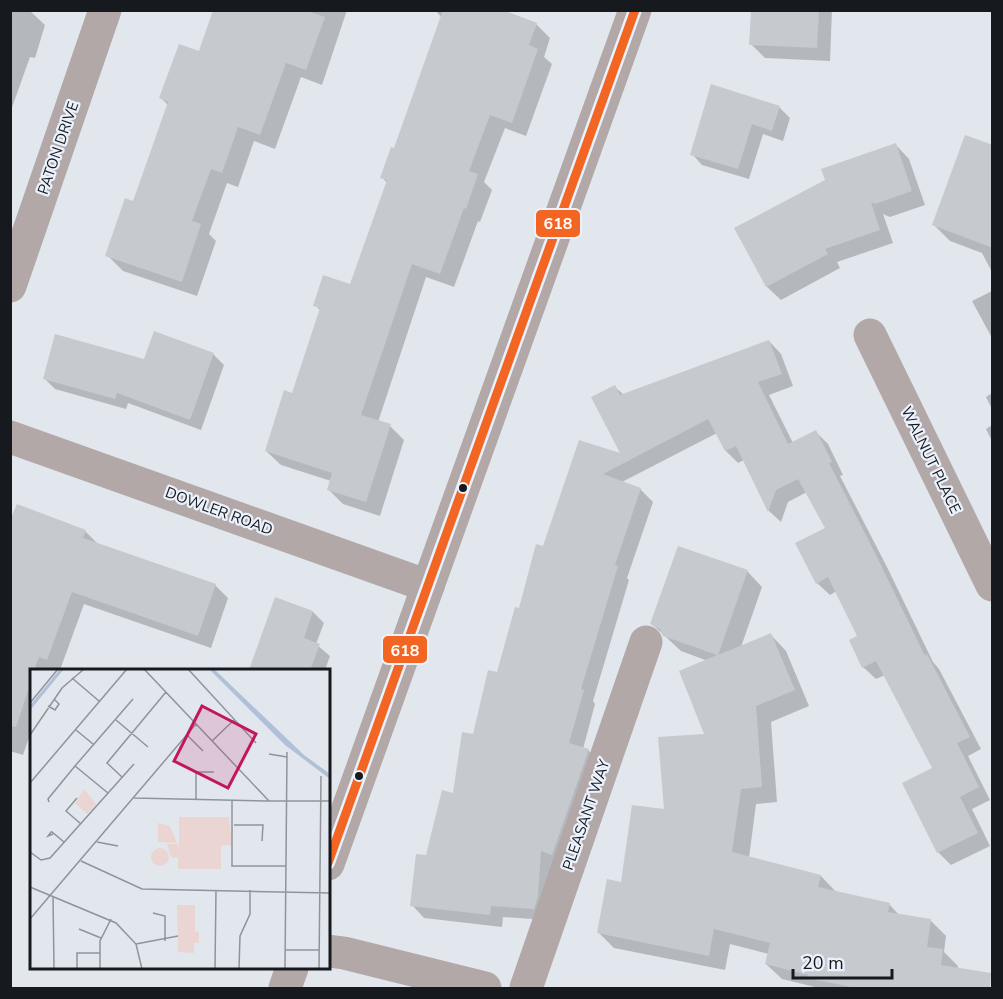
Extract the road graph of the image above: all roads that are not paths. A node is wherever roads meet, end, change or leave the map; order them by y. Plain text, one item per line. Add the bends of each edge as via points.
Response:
1 (105, 10) edge
2 (635, 10) edge
3 (10, 286) edge
4 (870, 335) dead end
5 (10, 437) edge
6 (428, 585) junction
7 (993, 585) edge
8 (646, 642) dead end
9 (330, 858) edge
10 (330, 951) edge
11 (292, 969) edge
12 (285, 988) edge
13 (485, 988) edge
14 (526, 988) edge

1 - 3 street, PATON DRIVE
2 - 6 street
4 - 7 street, WALNUT PLACE
5 - 6 street, DOWLER ROAD
6 - 9 street
8 - 14 street, PLEASANT WAY
10 - 13 street
11 - 12 street

